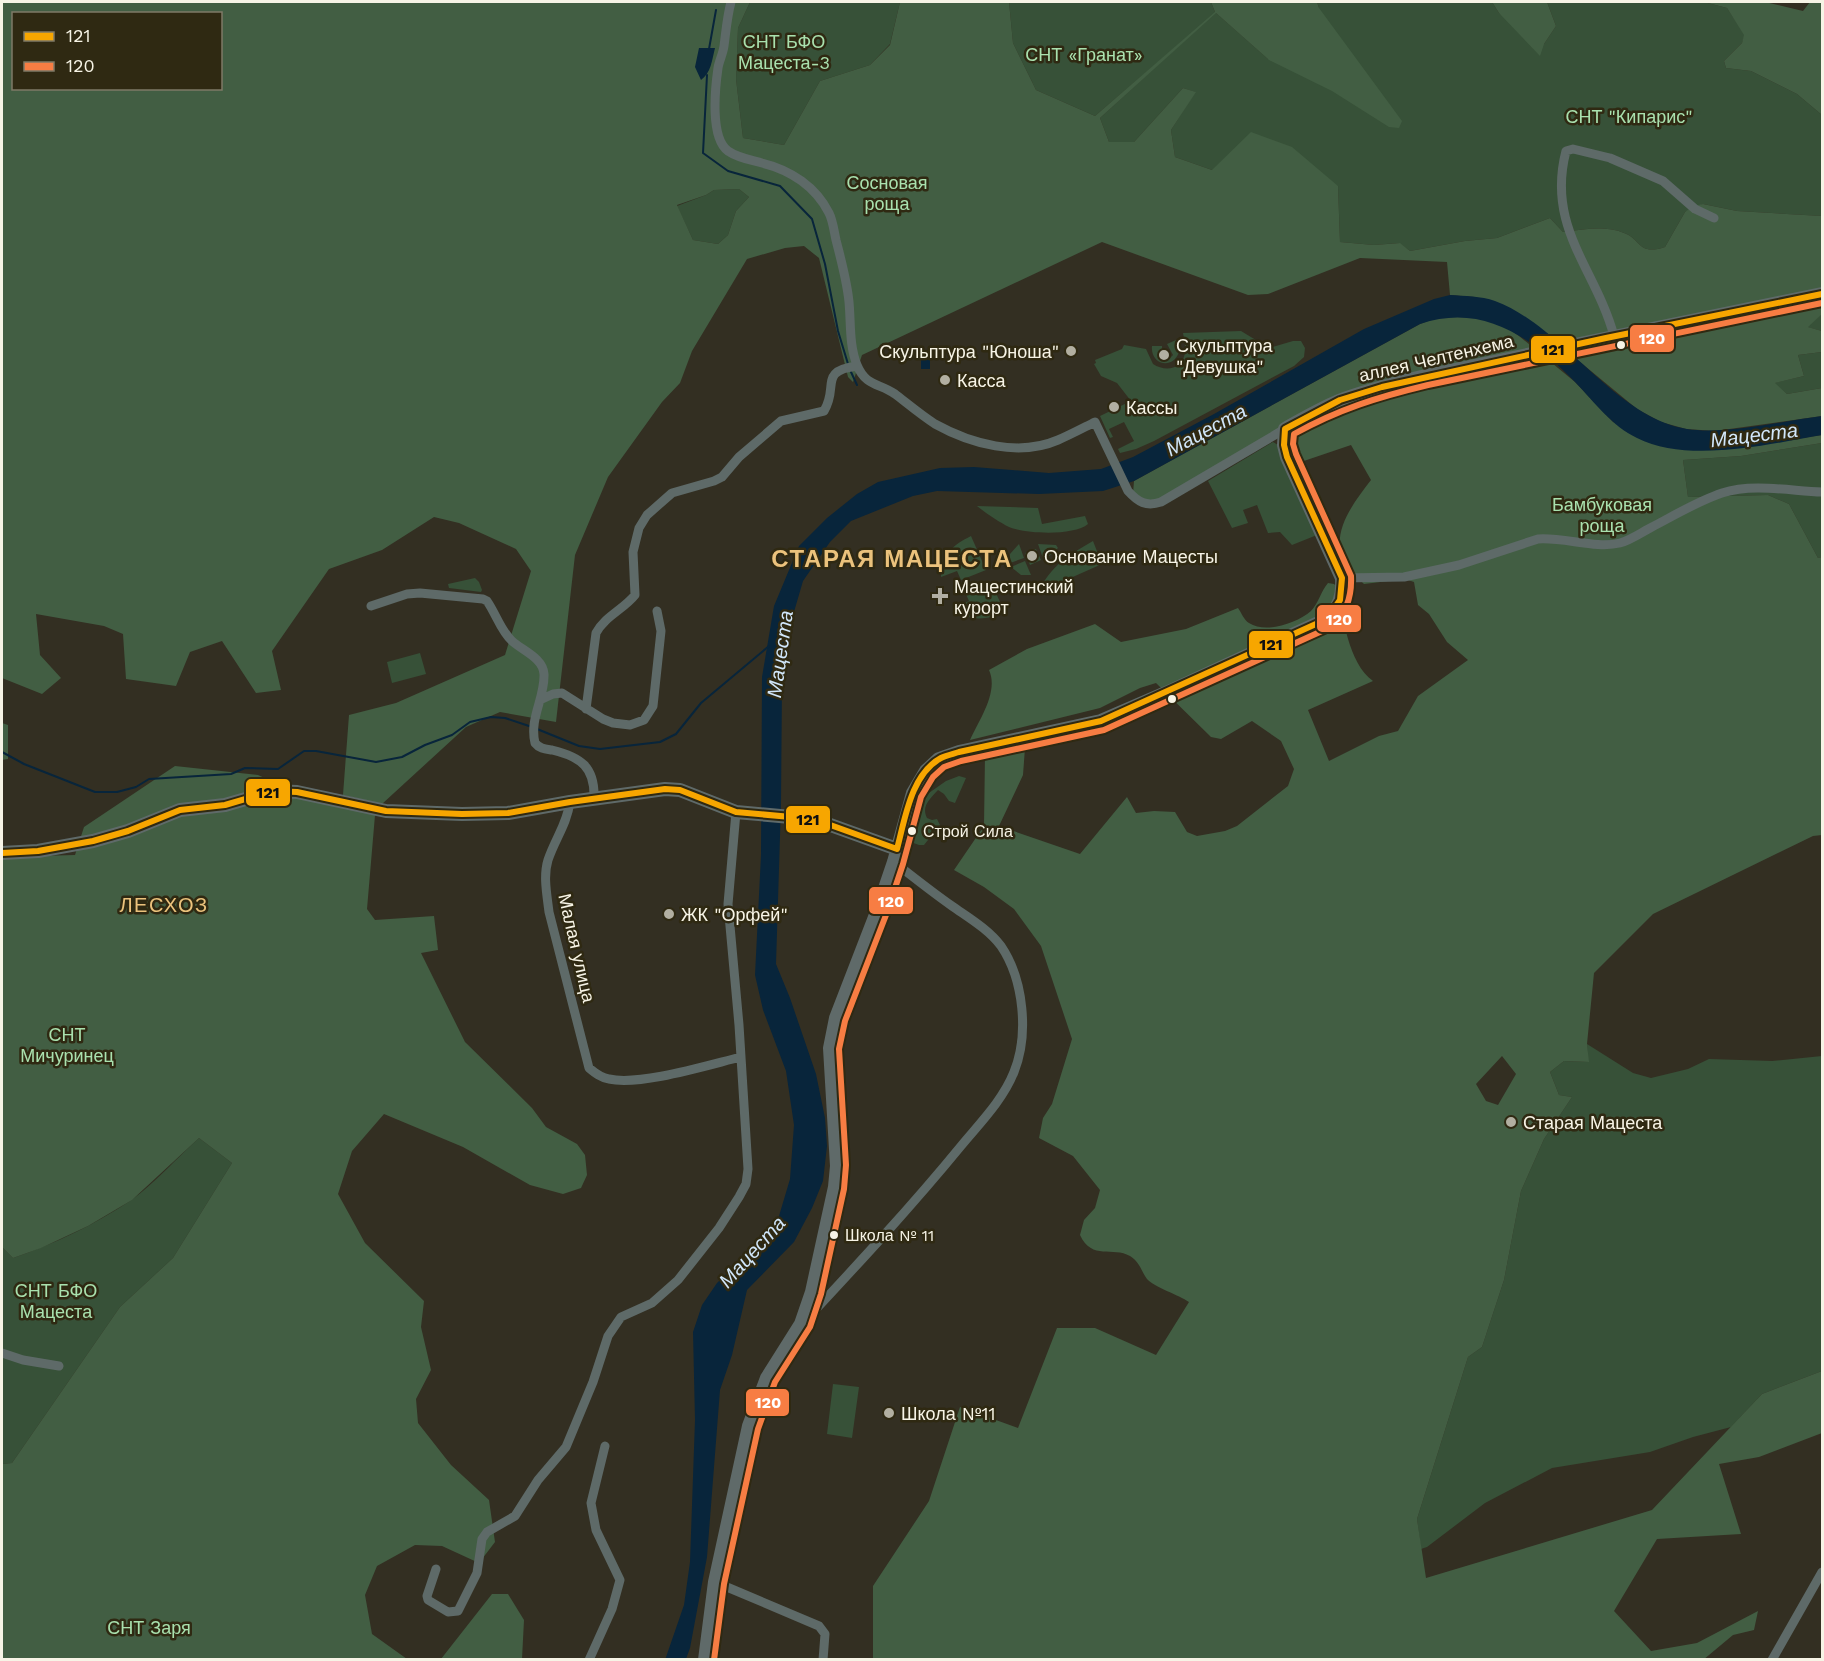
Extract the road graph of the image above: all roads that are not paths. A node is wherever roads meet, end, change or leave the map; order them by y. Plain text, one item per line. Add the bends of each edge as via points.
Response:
1 (731, 2) edge
2 (1714, 218) dead end
3 (1822, 294) edge
4 (1614, 336) junction
5 (857, 366) junction
6 (1285, 429) junction
7 (1822, 492) edge
8 (1342, 578) junction
9 (371, 606) dead end
10 (657, 611) dead end
11 (540, 700) junction
12 (586, 709) junction
13 (594, 798) junction
14 (570, 802) junction
15 (736, 812) junction
16 (2, 853) edge
17 (896, 856) junction
18 (741, 1057) junction
19 (801, 1324) junction
20 (2, 1353) edge
21 (59, 1366) dead end
22 (604, 1446) dead end
23 (436, 1569) dead end
24 (1822, 1572) edge
25 (716, 1582) junction
26 (588, 1659) edge
27 (705, 1659) edge
28 (823, 1659) edge
29 (1772, 1659) edge

1 - 5 street via 718,68 716,132 728,151 802,180 830,215 849,300 851,345
2 - 4 street via 1695,209 1663,180 1610,158 1573,149 1566,152 1563,215 1606,308
3 - 4 main road, аллея Челтенхема
4 - 6 main road, аллея Челтенхема via 1382,387 1340,400
5 - 6 street, аллея Челтенхема via 869,382 890,390 934,423 990,445 1040,445 1095,422 1127,490 1148,504 1161,501
5 - 12 street via 838,369 834,374 824,411 781,421 723,477 672,493 647,515 633,552 635,595 599,628
6 - 8 main road via 1287,457
7 - 8 street via 1725,492 1621,543 1538,539 1459,565 1404,577
8 - 17 main road via 1341,600 1327,619 1167,693 1091,724 939,759 926,771 913,793
9 - 11 street via 420,593 488,601 510,640 540,662 544,675
10 - 12 street via 662,630 649,715 637,724 621,725
11 - 12 street via 562,693
11 - 13 street via 533,735 537,746 570,755 584,764 592,776
13 - 14 main road
13 - 15 main road via 672,789
14 - 16 main road via 508,813 426,814 273,791 225,805 180,810 93,841
14 - 18 street, Малая улица via 569,814 546,867 546,886 549,912 589,1068 610,1080 642,1080
15 - 17 main road via 802,818 833,826
15 - 18 street via 728,904
17 - 19 main road via 832,1032 837,1173 812,1292
17 - 19 street via 1001,947 1015,976 1023,1014 1020,1052 1011,1080 990,1111 910,1208
18 - 23 street via 746,1184 678,1280 652,1303 621,1317 608,1336 566,1447 515,1516 482,1539 477,1573 458,1611 448,1612 428,1600
19 - 25 main road via 757,1400 744,1444
20 - 21 street
22 - 26 street via 591,1503 596,1530 620,1580 612,1610
24 - 29 street
25 - 27 main road
25 - 28 street via 819,1626 825,1634

